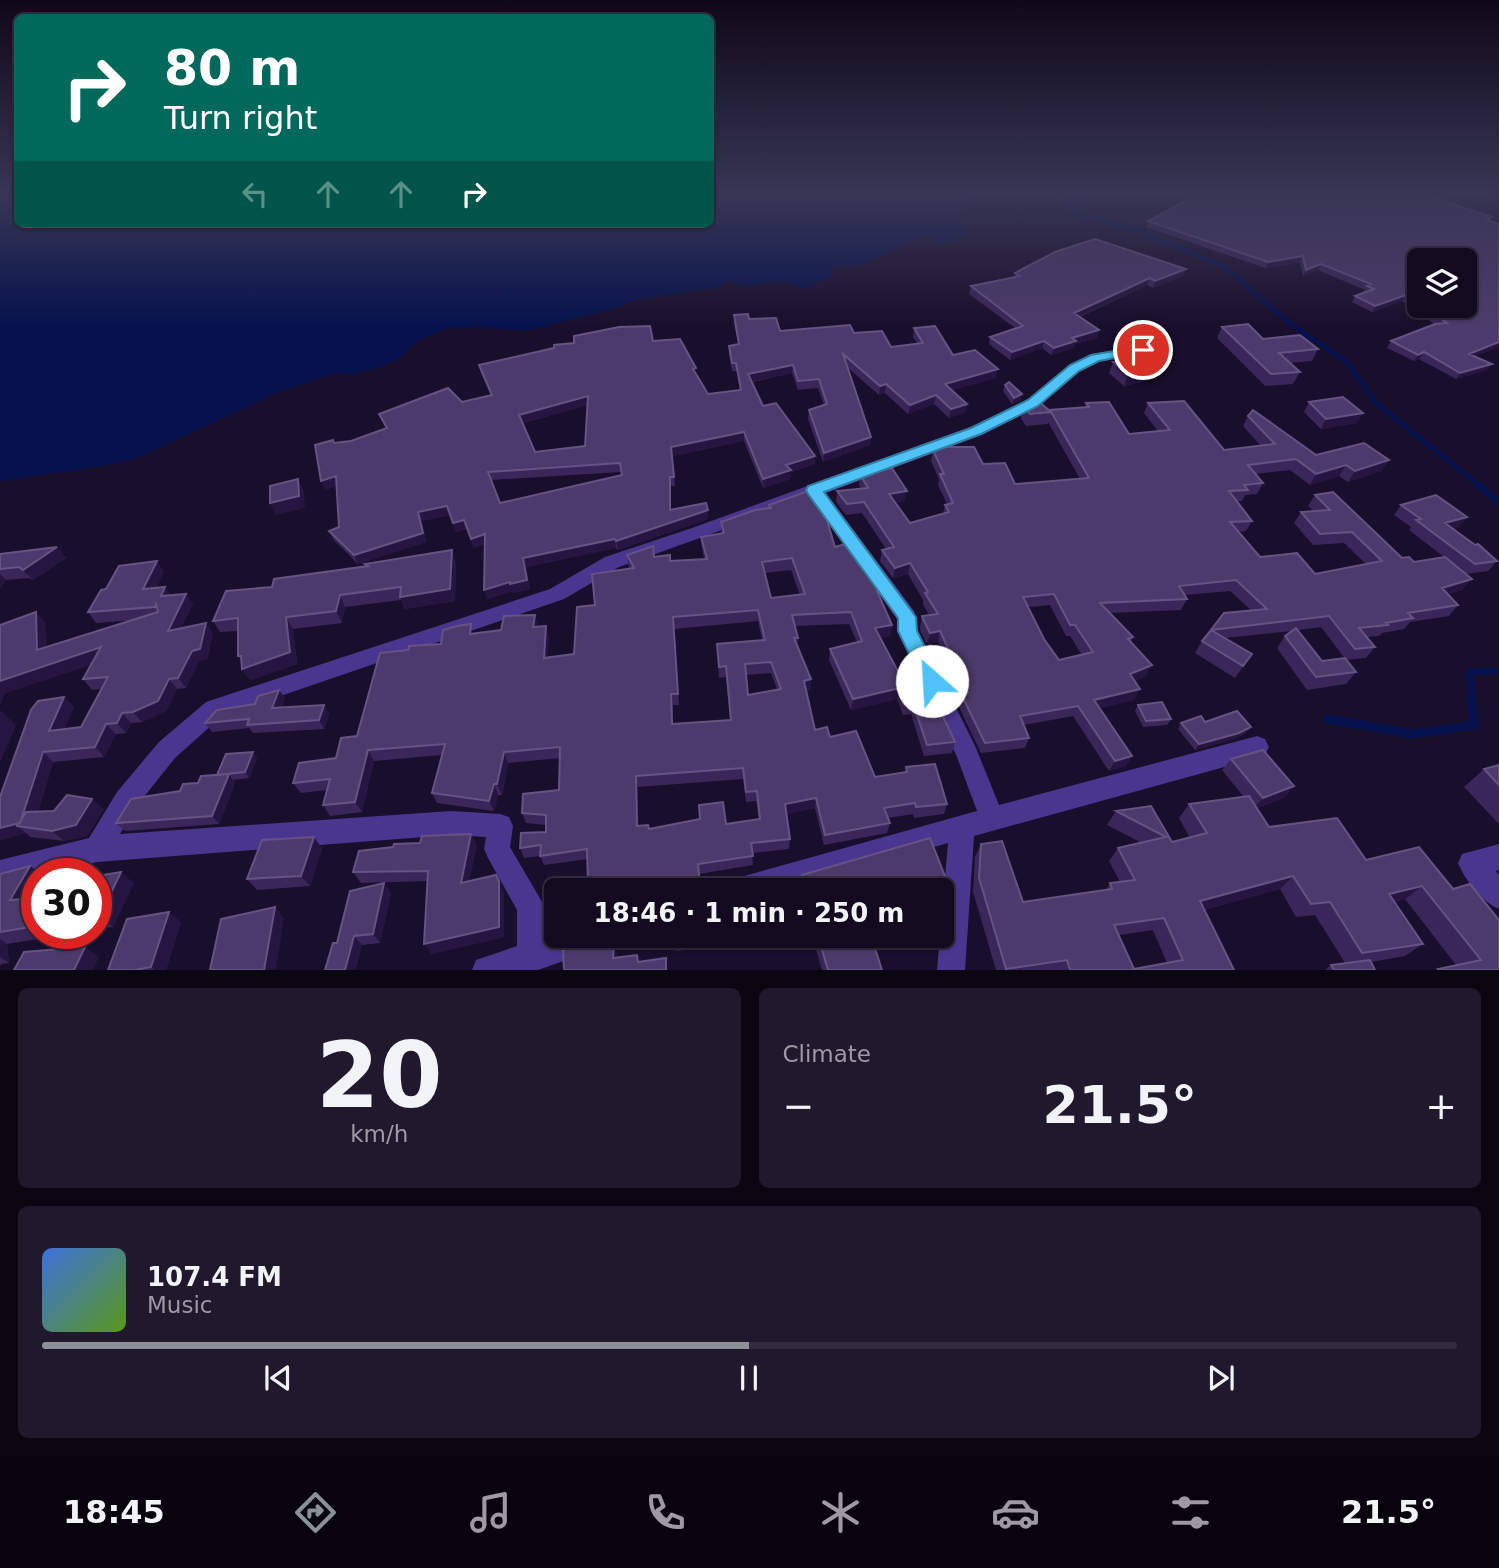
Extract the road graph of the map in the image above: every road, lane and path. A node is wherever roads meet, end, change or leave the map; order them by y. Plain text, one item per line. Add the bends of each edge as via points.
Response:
1 (1143, 350) dead end
2 (814, 490) junction
3 (1257, 747) dead end
4 (993, 820) junction
5 (961, 827) junction
6 (97, 849) junction
7 (1499, 858) edge
8 (0, 873) edge
9 (782, 878) edge
10 (1499, 895) edge
11 (559, 948) edge
12 (531, 957) junction
13 (486, 970) edge
14 (951, 970) edge

1 - 2 street via 1096,358 1075,368 1033,403 976,431
2 - 4 street via 907,617 908,631
2 - 6 street via 612,562 557,594 214,709 167,750 127,800
3 - 4 street
4 - 5 street
5 - 9 street
5 - 14 street
6 - 8 street
6 - 12 street via 451,823 500,826 497,849 531,907
7 - 10 street via 1471,863
11 - 12 street
12 - 13 street

